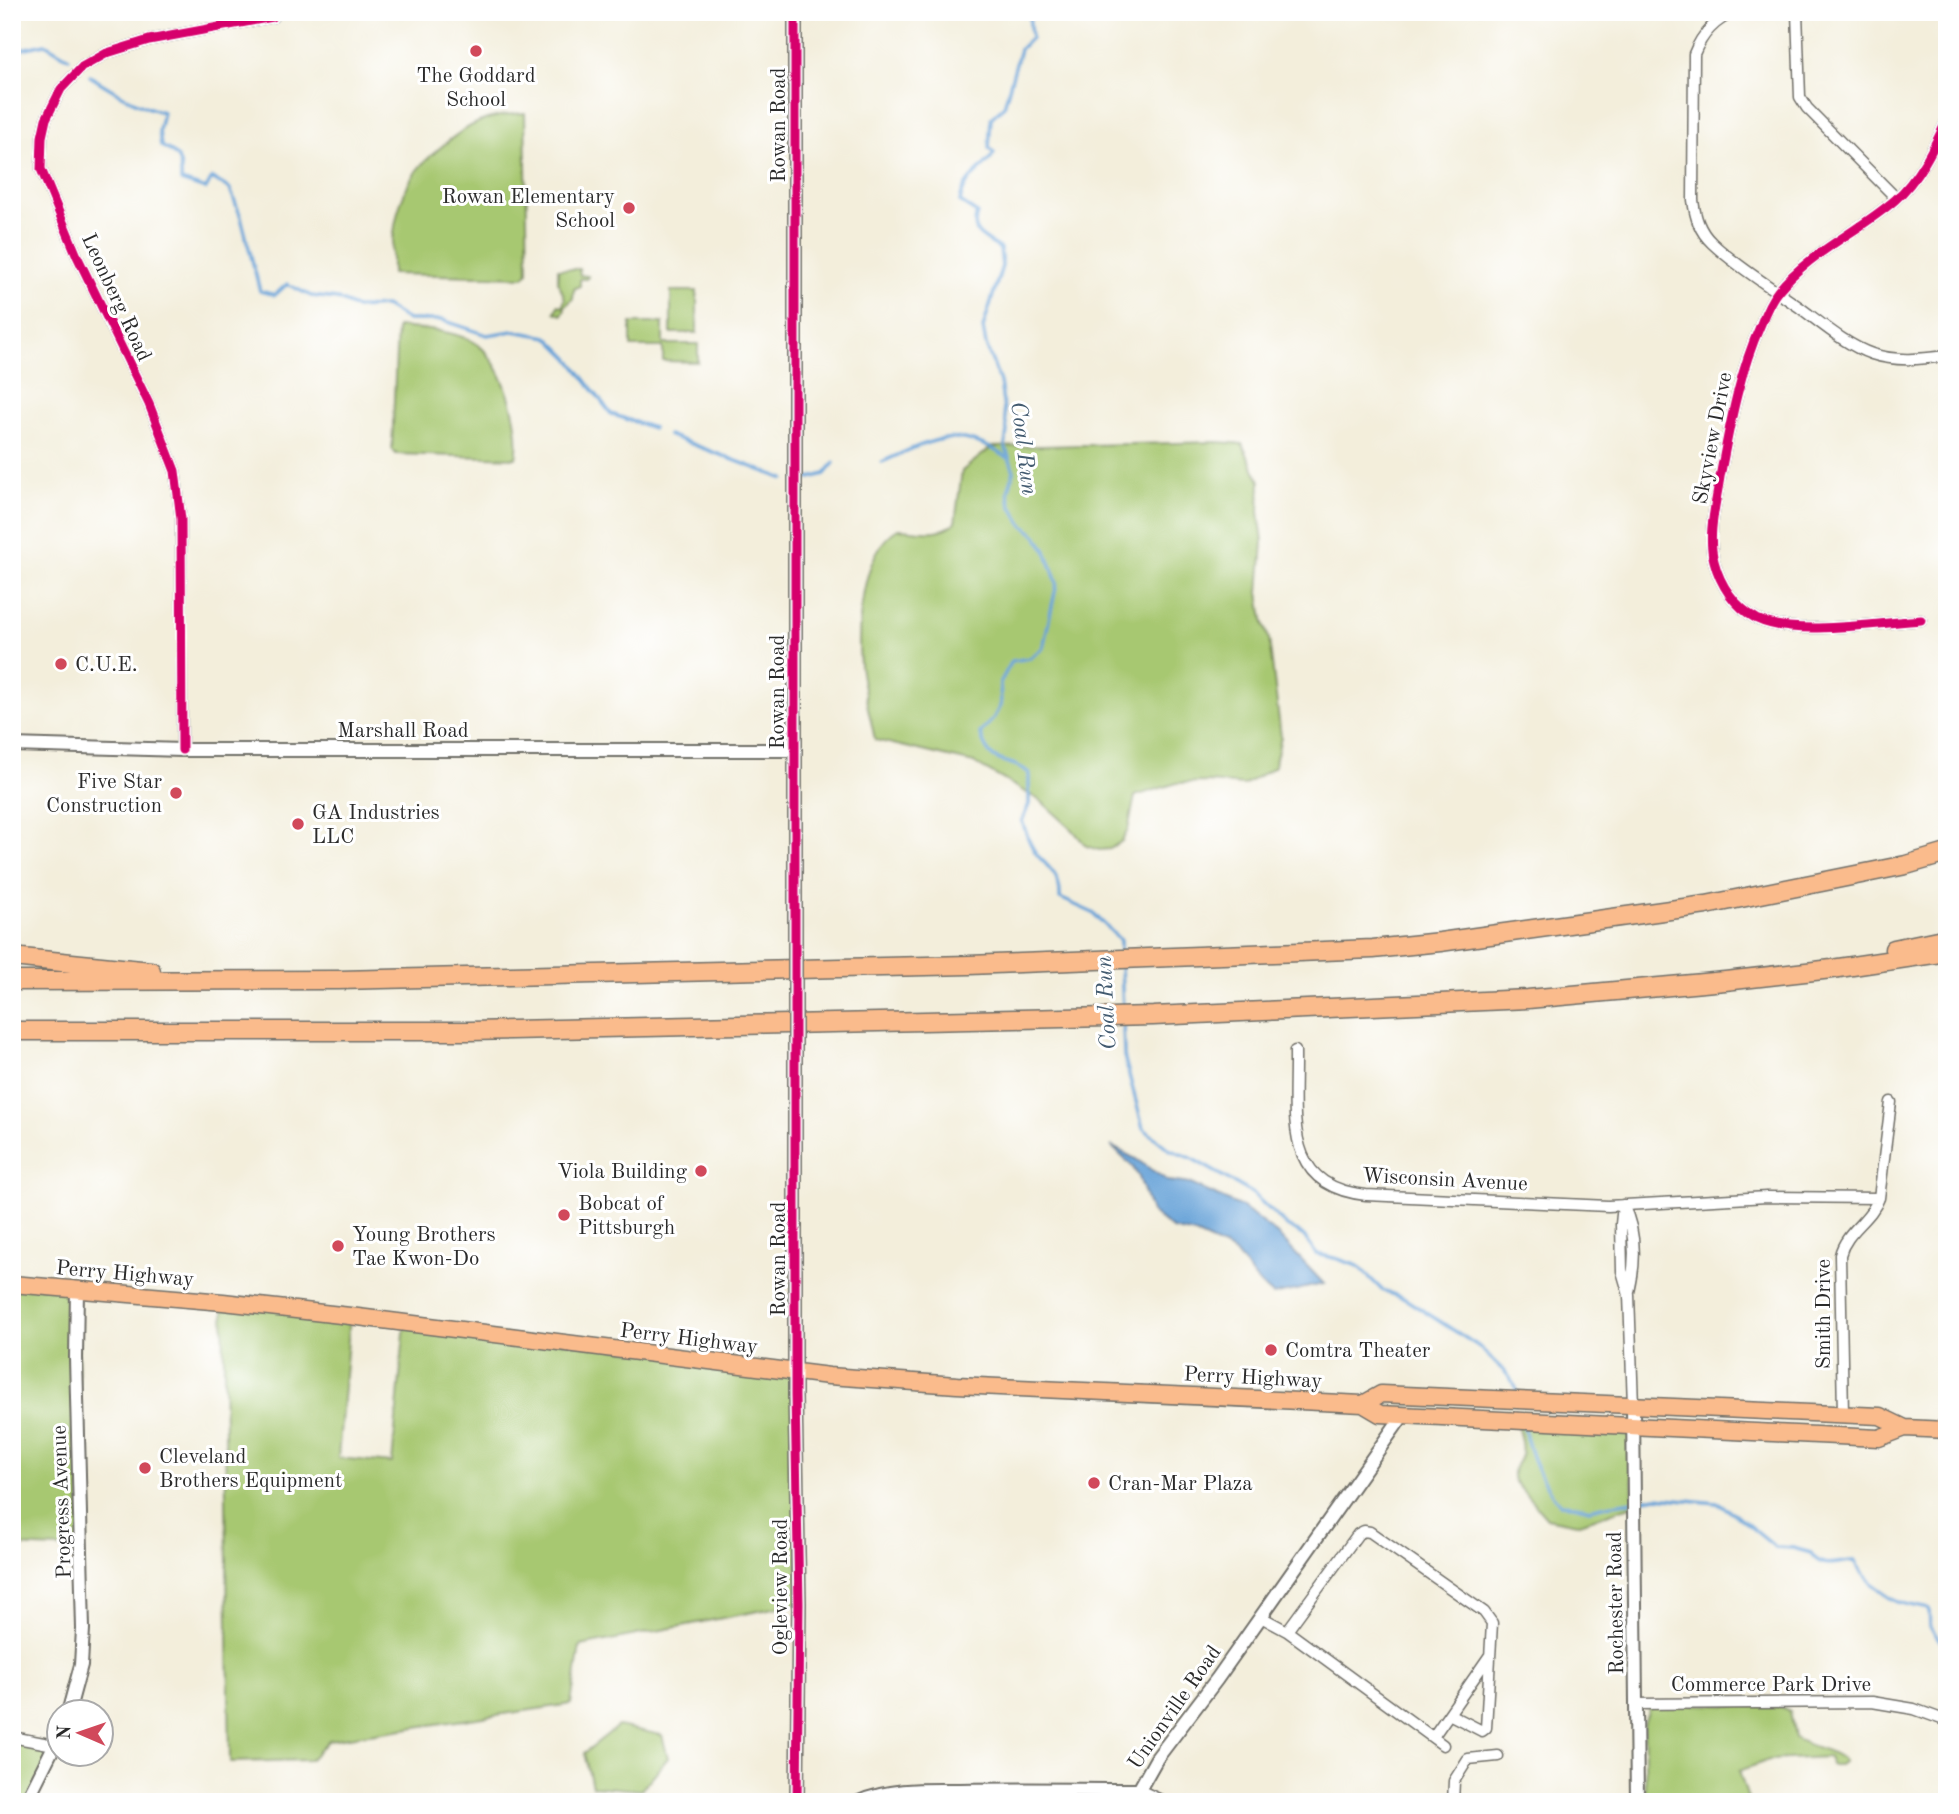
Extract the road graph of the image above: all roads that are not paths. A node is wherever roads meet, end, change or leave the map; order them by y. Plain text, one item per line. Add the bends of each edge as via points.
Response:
1 (795, 12) edge
2 (1735, 12) edge
3 (1797, 12) edge
4 (273, 17) dead end
5 (1947, 120) edge
6 (1896, 198) junction
7 (1777, 292) junction
8 (1947, 356) edge
9 (1921, 620) dead end
10 (12, 745) edge
11 (182, 750) junction
12 (794, 750) junction
13 (1947, 853) edge
14 (1947, 938) edge
15 (1947, 952) edge
16 (12, 957) edge
17 (12, 981) edge
18 (276, 981) junction
19 (1725, 981) junction
20 (12, 1031) edge
21 (1295, 1051) dead end
22 (1891, 1102) dead end
23 (1879, 1198) junction
24 (1623, 1205) junction
25 (12, 1284) edge
26 (77, 1289) junction
27 (795, 1372) junction
28 (1363, 1404) junction
29 (1633, 1405) junction
30 (1843, 1414) junction
31 (1404, 1415) junction
32 (1632, 1426) junction
33 (1905, 1428) junction
34 (1947, 1430) edge
35 (1261, 1617) junction
36 (1287, 1631) junction
37 (1490, 1655) junction
38 (72, 1699) edge
39 (1636, 1703) junction
40 (1449, 1714) junction
41 (1947, 1721) edge
42 (12, 1737) edge
43 (1433, 1737) junction
44 (46, 1739) edge
45 (1443, 1745) dead end
46 (1497, 1756) dead end
47 (46, 1762) edge
48 (1139, 1790) junction
49 (986, 1796) edge
50 (26, 1802) edge
51 (798, 1802) edge
52 (808, 1802) edge
53 (859, 1802) edge
54 (1165, 1802) edge
55 (1453, 1802) edge
56 (1637, 1802) edge

1 - 12 street, Rowan Road
2 - 7 street via 1709,28 1694,54 1696,219 1712,243
3 - 6 street via 1800,97
4 - 11 street, Leonberg Road via 149,40 107,53 82,67 61,89 42,137 41,169 175,471 181,519
5 - 6 street, Skyview Drive via 1927,157
6 - 7 street, Skyview Drive
7 - 8 street via 1868,352 1901,359
7 - 9 street, Skyview Drive via 1754,339 1732,407 1711,537 1713,560 1723,586 1738,606 1772,624 1815,627
10 - 11 street, Marshall Road
11 - 12 street, Marshall Road
12 - 27 street, Rowan Road, bridge
13 - 18 highway via 1706,905 1373,949 969,965
14 - 19 highway
15 - 19 highway
16 - 18 highway
17 - 18 highway
19 - 20 highway via 1528,999 1153,1016 470,1031
21 - 24 street, Wisconsin Avenue via 1300,1147 1312,1173 1330,1187 1366,1195
22 - 23 street, Smith Drive
23 - 24 street, Wisconsin Avenue via 1767,1197
23 - 30 street, Smith Drive via 1846,1240 1840,1255
24 - 29 street via 1633,1224 1634,1271 1629,1296
25 - 26 main road, Perry Highway
26 - 27 main road, Perry Highway via 405,1322
26 - 38 street, Progress Avenue via 83,1629
27 - 28 main road, Perry Highway via 943,1384
27 - 51 street, Ogleview Road
28 - 29 main road, Perry Highway via 1381,1394
28 - 31 main road, Perry Highway via 1380,1414
29 - 30 main road, Perry Highway
29 - 32 street, Rochester Road
30 - 33 main road, Perry Highway via 1880,1416
31 - 32 main road, Perry Highway
31 - 35 street, Unionville Road
32 - 33 main road, Perry Highway via 1879,1438
32 - 39 street, Rochester Road
33 - 34 main road, Perry Highway
35 - 36 street
35 - 48 street, Unionville Road via 1157,1758
36 - 37 street via 1364,1531 1484,1612 1492,1623
36 - 43 street
37 - 40 street
37 - 40 street via 1486,1728 1474,1728
39 - 41 street, Commerce Park Drive via 1872,1702 1914,1709
39 - 56 street, Rochester Road
40 - 43 street
42 - 44 street
43 - 45 street
46 - 55 street via 1468,1759 1454,1781
47 - 50 street
48 - 49 street, Unionville Road
48 - 54 street
49 - 53 street, Unionville Road via 894,1792
51 - 52 street

